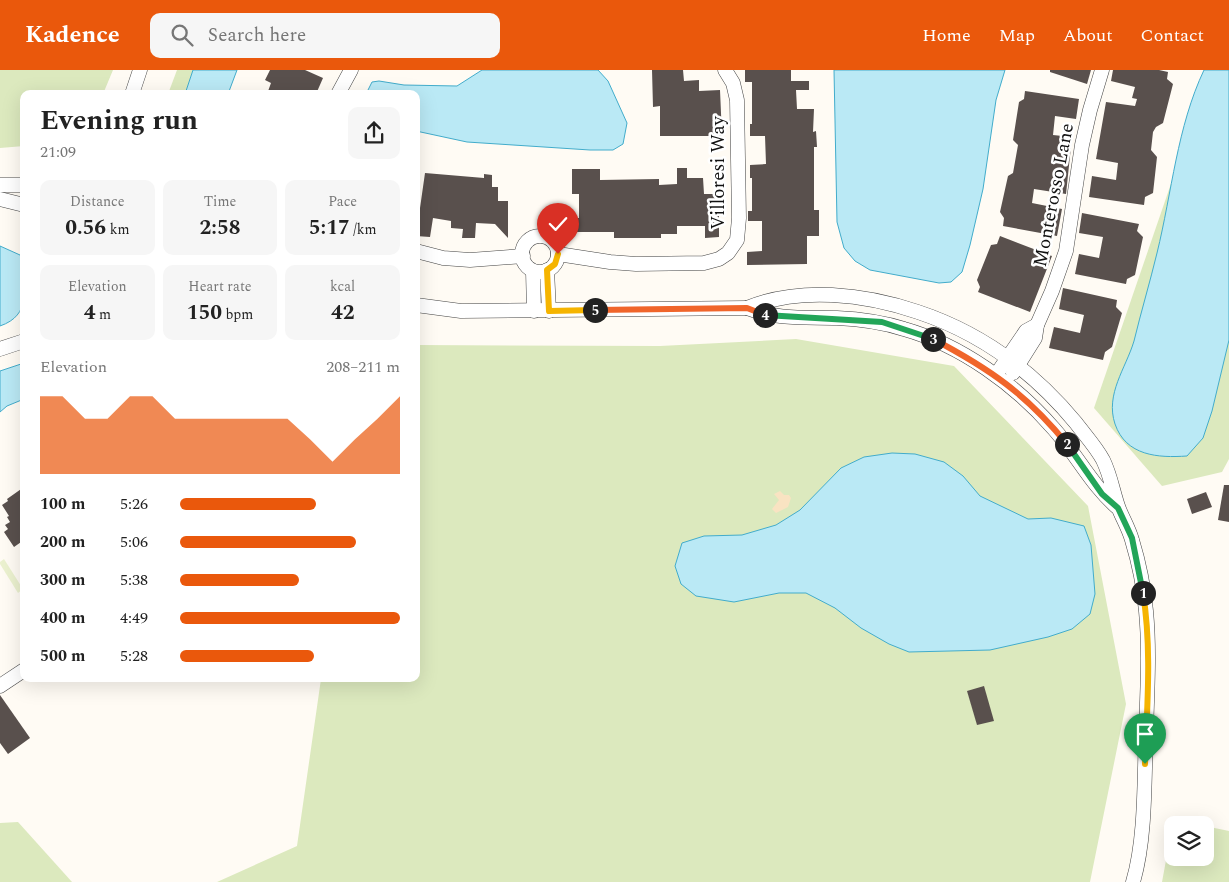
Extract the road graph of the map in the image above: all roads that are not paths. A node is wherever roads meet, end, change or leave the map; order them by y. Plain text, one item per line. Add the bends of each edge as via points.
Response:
1 (351, 70) edge
2 (725, 70) edge
3 (1102, 70) edge
4 (133, 90) edge
5 (138, 90) edge
6 (340, 90) edge
7 (0, 185) edge
8 (20, 185) edge
9 (0, 199) edge
10 (20, 204) edge
11 (420, 252) edge
12 (558, 254) junction
13 (523, 256) junction
14 (540, 271) junction
15 (420, 306) edge
16 (747, 308) junction
17 (534, 311) junction
18 (549, 311) junction
19 (20, 342) edge
20 (0, 349) edge
21 (1012, 362) junction
22 (1001, 379) junction
23 (1118, 508) junction
24 (20, 673) edge
25 (0, 686) edge
26 (1133, 882) edge

1 - 6 street
2 - 12 street, Villoresi Way via 733,83 737,100 739,208 737,240 728,253 704,262 636,264
3 - 21 street, Monterosso Lane via 1084,136 1066,251 1035,338
4 - 5 street via 140,70
7 - 8 street
9 - 10 street
11 - 13 street via 470,260
12 - 13 street via 554,242 537,236 526,242
12 - 14 street via 555,264
13 - 14 street via 526,265
14 - 17 street
14 - 18 street
15 - 17 street via 461,311
16 - 18 street
16 - 21 street via 783,297 836,296 874,300 941,320 983,341
16 - 22 street via 766,315 882,322 932,339
17 - 18 street
19 - 20 street
21 - 22 street, Monterosso Lane
21 - 23 street via 1041,385 1089,439 1103,460
22 - 23 street via 1054,428 1102,494
23 - 26 street via 1132,538 1146,610 1148,662 1140,850
24 - 25 street

